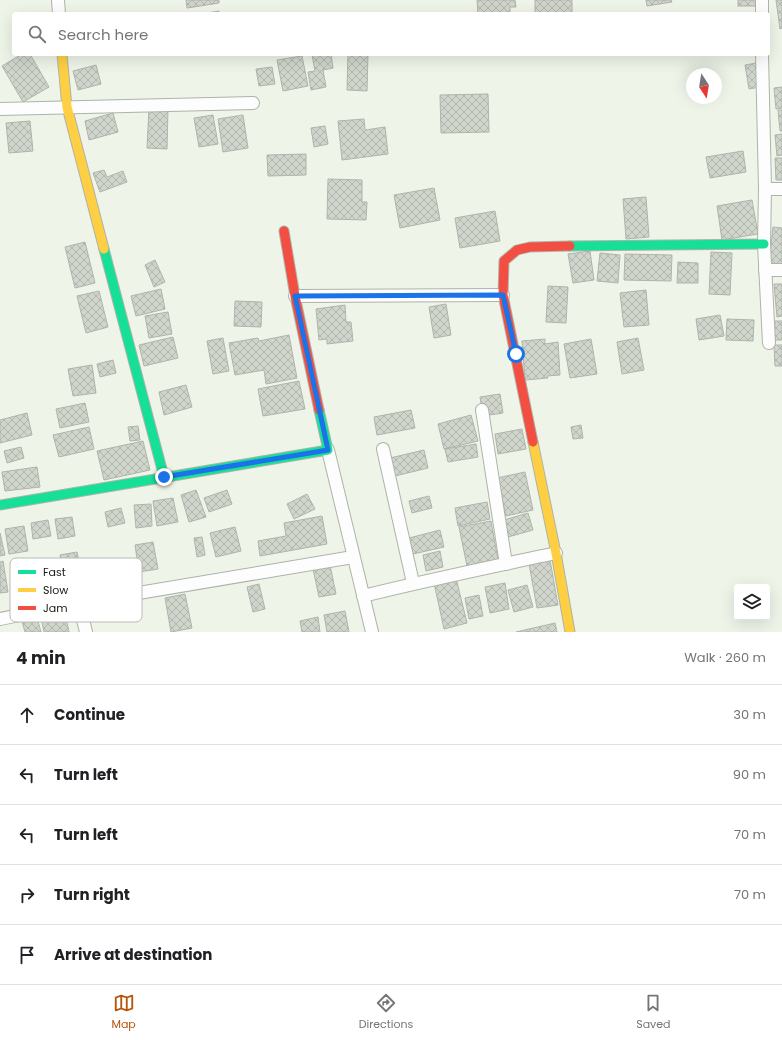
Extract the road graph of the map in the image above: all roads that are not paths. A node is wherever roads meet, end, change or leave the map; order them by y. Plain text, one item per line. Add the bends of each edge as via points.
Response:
1 (58, 0) edge
2 (762, 0) edge
3 (59, 12) edge
4 (762, 12) edge
5 (62, 56) edge
6 (762, 56) edge
7 (253, 103) dead end
8 (67, 107) junction
9 (0, 108) edge
10 (765, 189) junction
11 (782, 189) edge
12 (284, 231) dead end
13 (764, 244) junction
14 (765, 270) junction
15 (782, 270) edge
16 (503, 295) junction
17 (295, 296) junction
18 (768, 343) dead end
19 (482, 410) dead end
20 (383, 449) dead end
21 (328, 450) junction
22 (164, 477) junction
23 (0, 505) edge
24 (556, 553) junction
25 (353, 556) junction
26 (506, 564) junction
27 (413, 583) junction
28 (142, 592) edge
29 (363, 596) junction
30 (10, 617) edge
31 (0, 619) edge
32 (84, 622) edge
33 (86, 632) edge
34 (372, 632) edge
35 (570, 632) edge

1 - 3 street
2 - 4 street
5 - 8 street
6 - 10 street
7 - 8 street
8 - 9 street
8 - 22 street
10 - 11 street
10 - 13 street
12 - 17 street
13 - 14 street
13 - 16 street via 530,247 517,250 504,261
14 - 15 street
14 - 18 street
16 - 17 street
16 - 24 street
17 - 21 street
19 - 26 street
20 - 27 street
21 - 22 street
21 - 25 street
22 - 23 street
24 - 26 street
24 - 35 street
25 - 28 street
25 - 29 street
26 - 27 street
27 - 29 street
29 - 34 street
30 - 31 street
32 - 33 street

